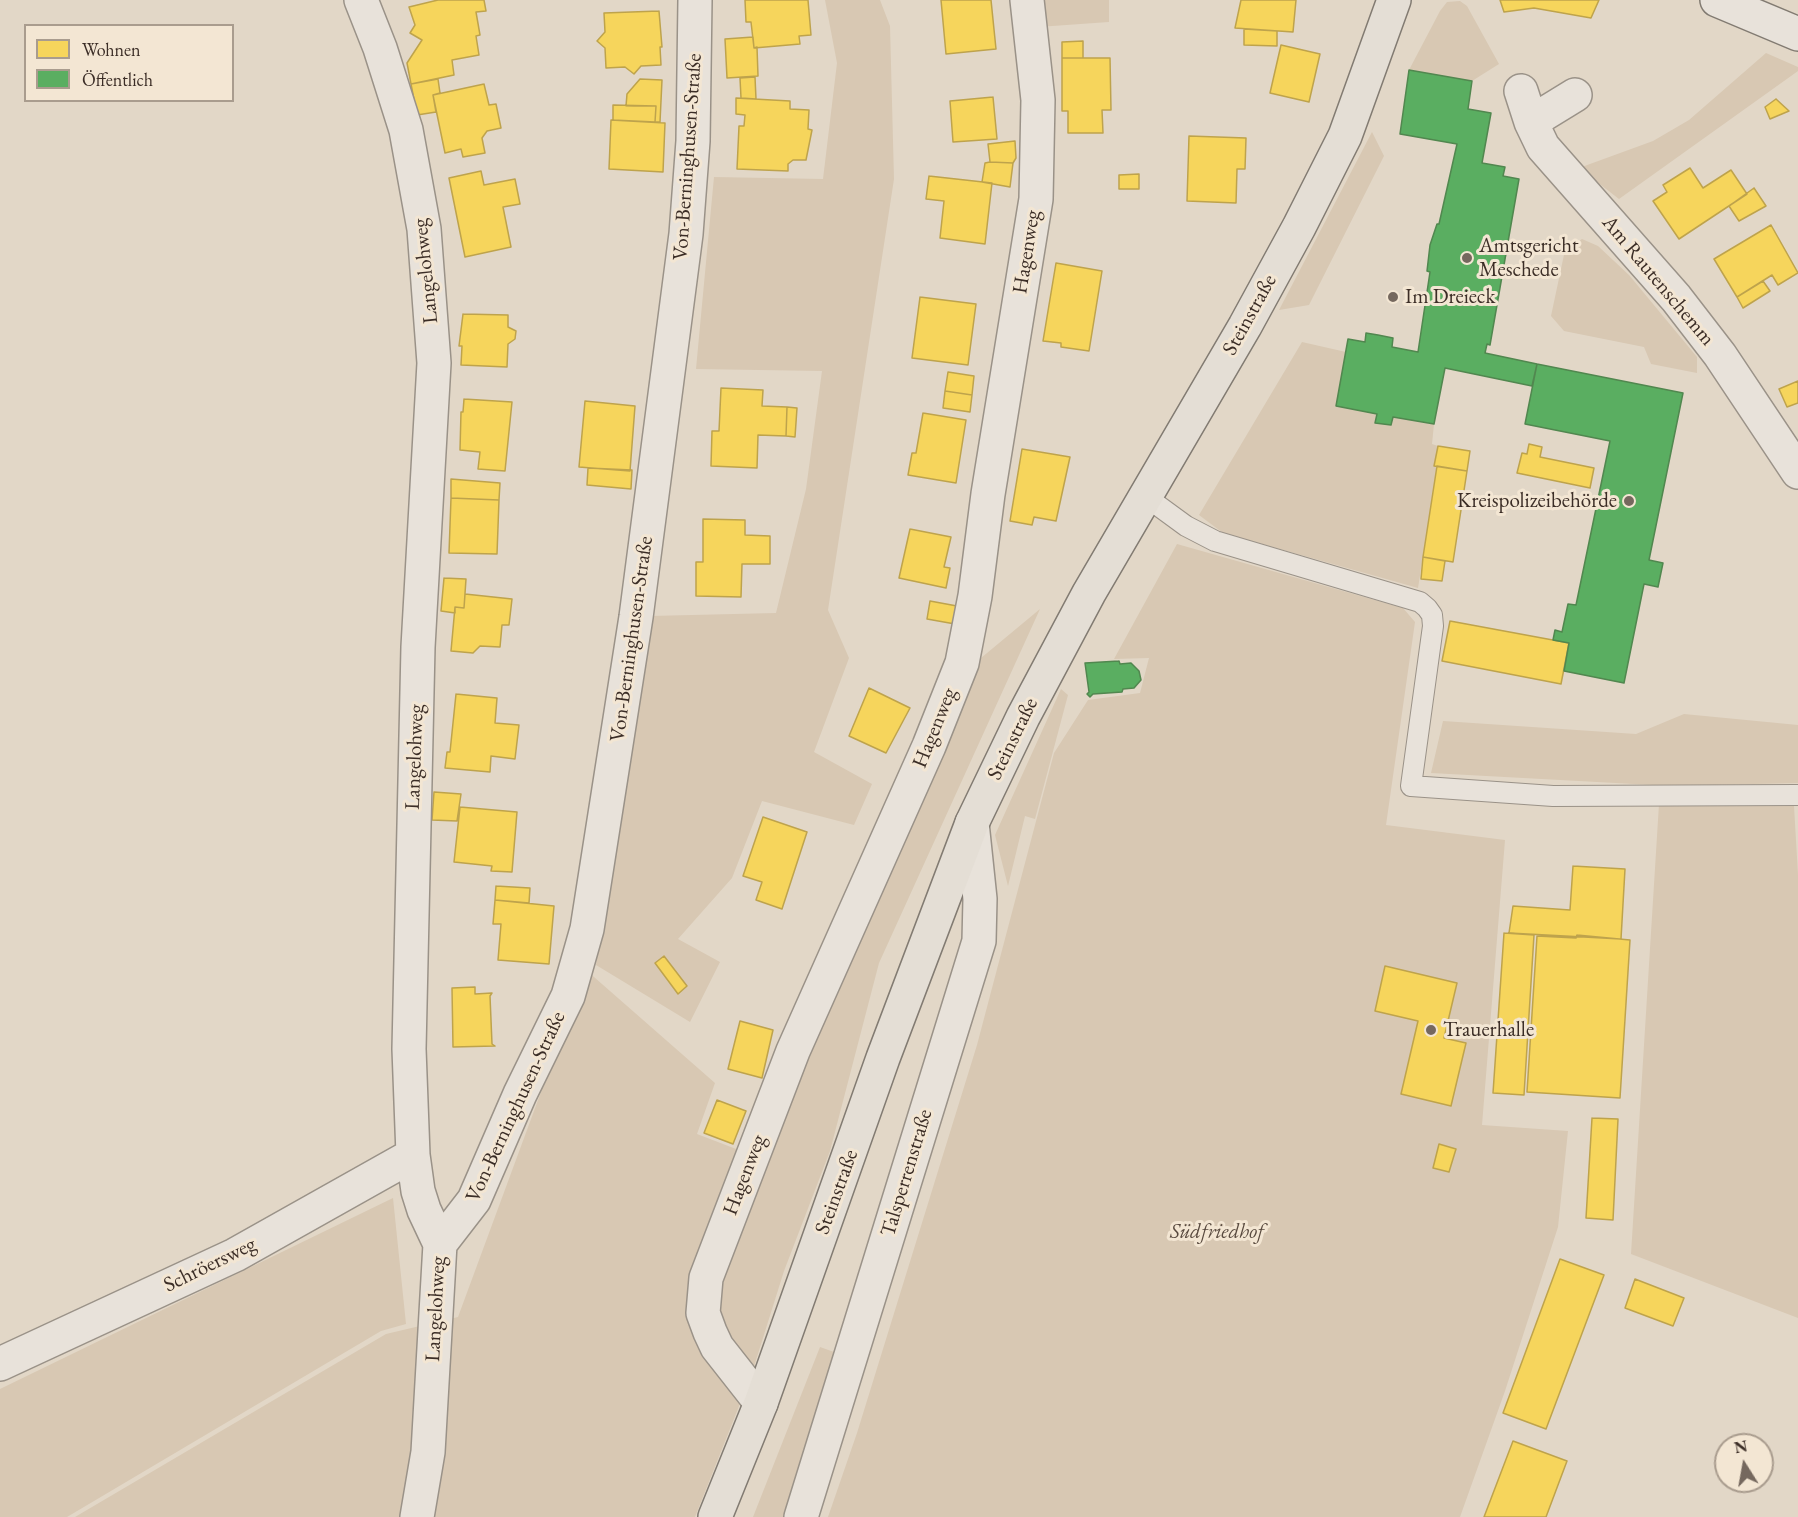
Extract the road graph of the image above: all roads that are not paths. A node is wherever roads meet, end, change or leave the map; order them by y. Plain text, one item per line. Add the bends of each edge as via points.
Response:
1 (361, 0) edge
2 (695, 0) edge
3 (1027, 0) edge
4 (1394, 0) edge
5 (1717, 0) edge
6 (1798, 34) edge
7 (1521, 91) dead end
8 (1575, 95) dead end
9 (1531, 122) junction
10 (1798, 472) edge
11 (1145, 496) junction
12 (1798, 795) edge
13 (972, 823) junction
14 (413, 1155) junction
15 (440, 1244) junction
16 (0, 1364) edge
17 (761, 1403) junction
18 (417, 1517) edge
19 (715, 1517) edge
20 (801, 1517) edge

1 - 14 street, Langelohweg via 406,130 424,229 434,363 418,646 412,868 409,1049
2 - 15 street, Von-Berninghusen-Straße via 693,141 686,234 636,617 587,929 568,996 474,1200
3 - 17 street, Hagenweg via 1038,100 1036,199 962,663 793,1051 706,1278 703,1313 710,1332 717,1347
4 - 11 main road, Steinstraße via 1345,136 1299,227
5 - 6 street
7 - 9 street, Am Rautenschemm
8 - 9 street
9 - 10 street, Am Rautenschemm via 1549,154 1676,298 1720,355
11 - 12 lane via 1186,526 1215,541 1420,602 1427,608 1433,626 1411,786 1553,796
11 - 13 main road, Steinstraße via 1044,675
13 - 17 main road, Steinstraße via 883,1058
13 - 20 street, Talsperrenstraße via 980,899 978,941
14 - 15 street, Langelohweg via 424,1210
14 - 16 street, Schröersweg via 235,1255
15 - 18 street, Langelohweg via 428,1452
17 - 19 main road, Steinstraße

